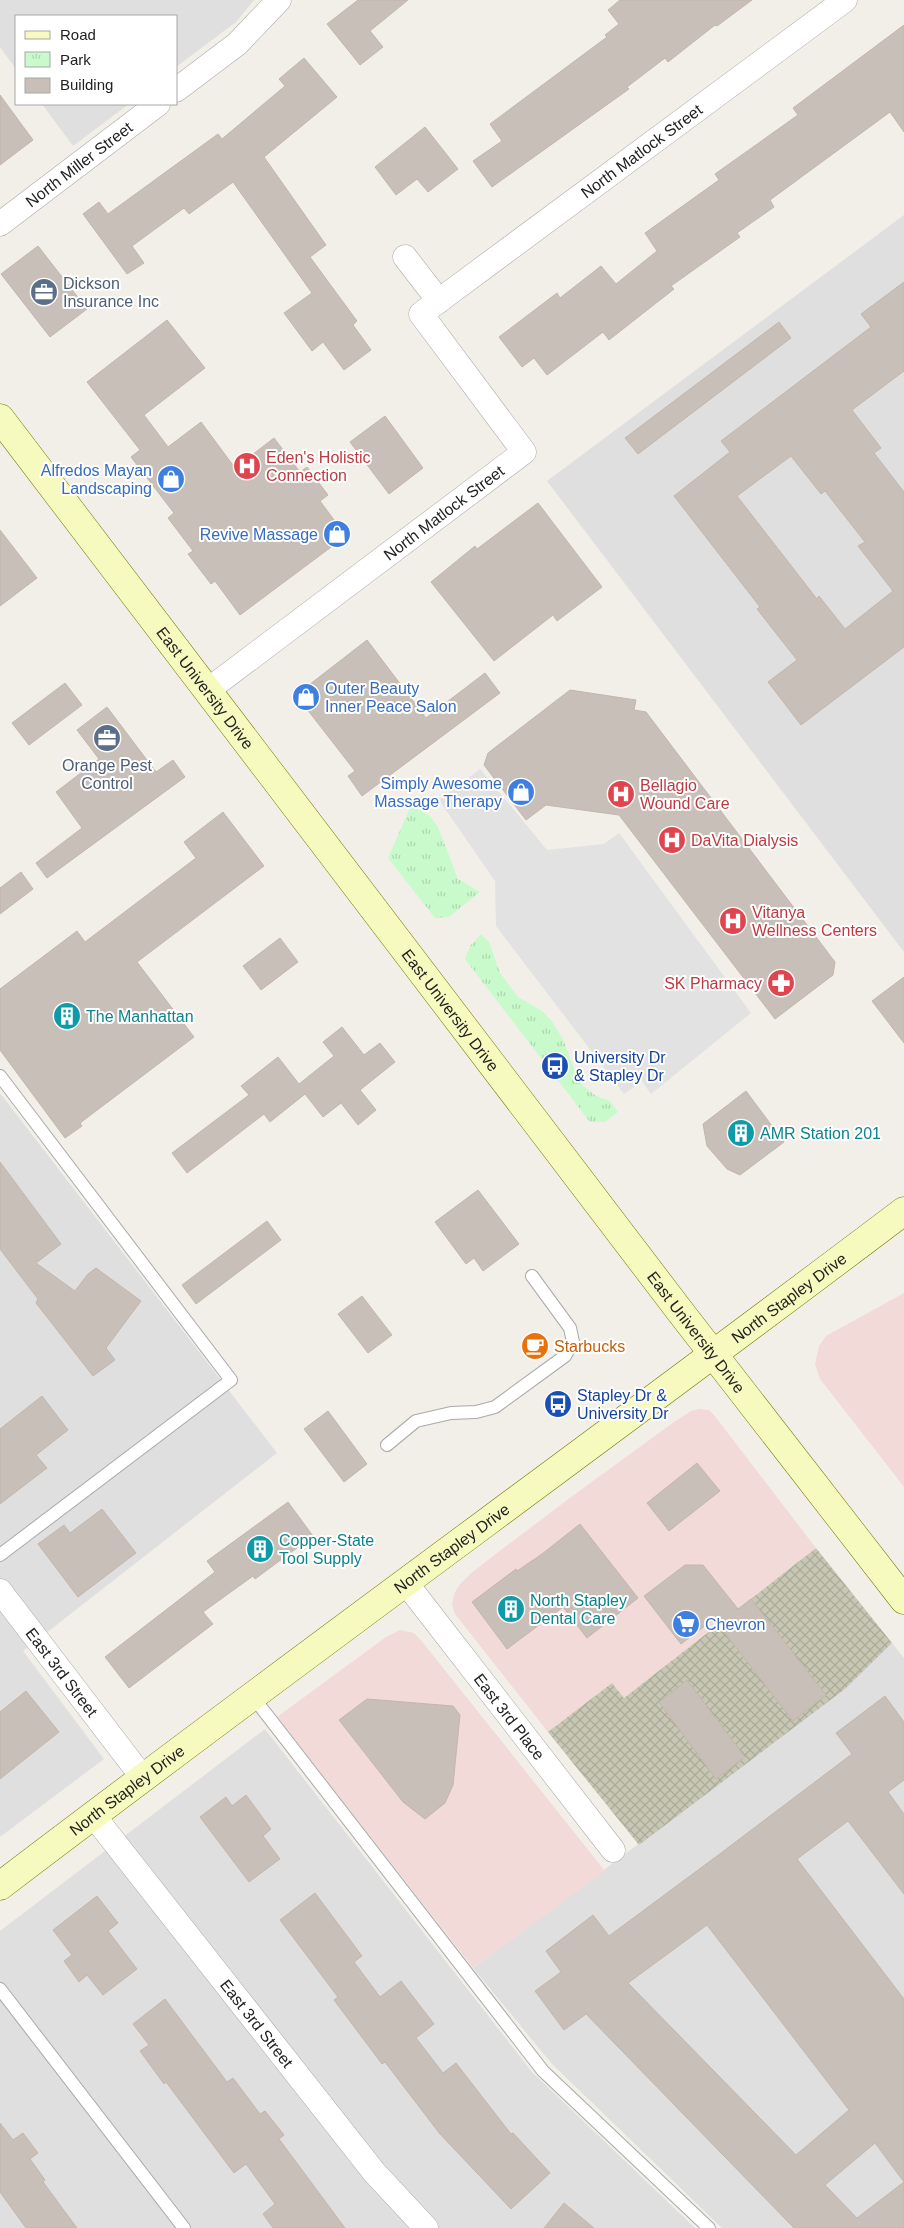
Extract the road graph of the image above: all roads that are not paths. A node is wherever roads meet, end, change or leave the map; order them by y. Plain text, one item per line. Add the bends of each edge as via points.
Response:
1 (279, 0) edge
2 (845, 0) edge
3 (178, 88) edge
4 (157, 105) edge
5 (0, 224) edge
6 (405, 257) dead end
7 (439, 301) junction
8 (0, 418) edge
9 (208, 690) junction
10 (0, 1076) edge
11 (904, 1211) edge
12 (532, 1276) dead end
13 (714, 1356) junction
14 (387, 1445) dead end
15 (0, 1555) edge
16 (406, 1583) junction
17 (0, 1591) edge
18 (904, 1600) edge
19 (253, 1697) junction
20 (143, 1778) junction
21 (93, 1815) junction
22 (613, 1850) dead end
23 (0, 1886) edge
24 (0, 1989) edge
25 (184, 2228) edge
26 (426, 2228) edge
27 (708, 2228) edge

1 - 3 street via 237,44
2 - 7 street, North Matlock Street
4 - 5 street, North Miller Street
6 - 7 street
7 - 9 street, North Matlock Street via 421,314 524,452
8 - 9 main road, East University Drive
9 - 13 main road, East University Drive
10 - 15 lane via 231,1380
11 - 13 main road, North Stapley Drive
12 - 14 lane via 570,1328 573,1342 564,1356 495,1407 416,1421
13 - 16 main road, North Stapley Drive
13 - 18 main road, East University Drive
16 - 19 main road, North Stapley Drive
16 - 22 street, East 3rd Place
17 - 20 street, East 3rd Street
19 - 20 main road, North Stapley Drive
19 - 27 lane via 543,2070
20 - 21 main road, North Stapley Drive
21 - 23 main road, North Stapley Drive
21 - 26 street, East 3rd Street via 374,2172
24 - 25 lane

